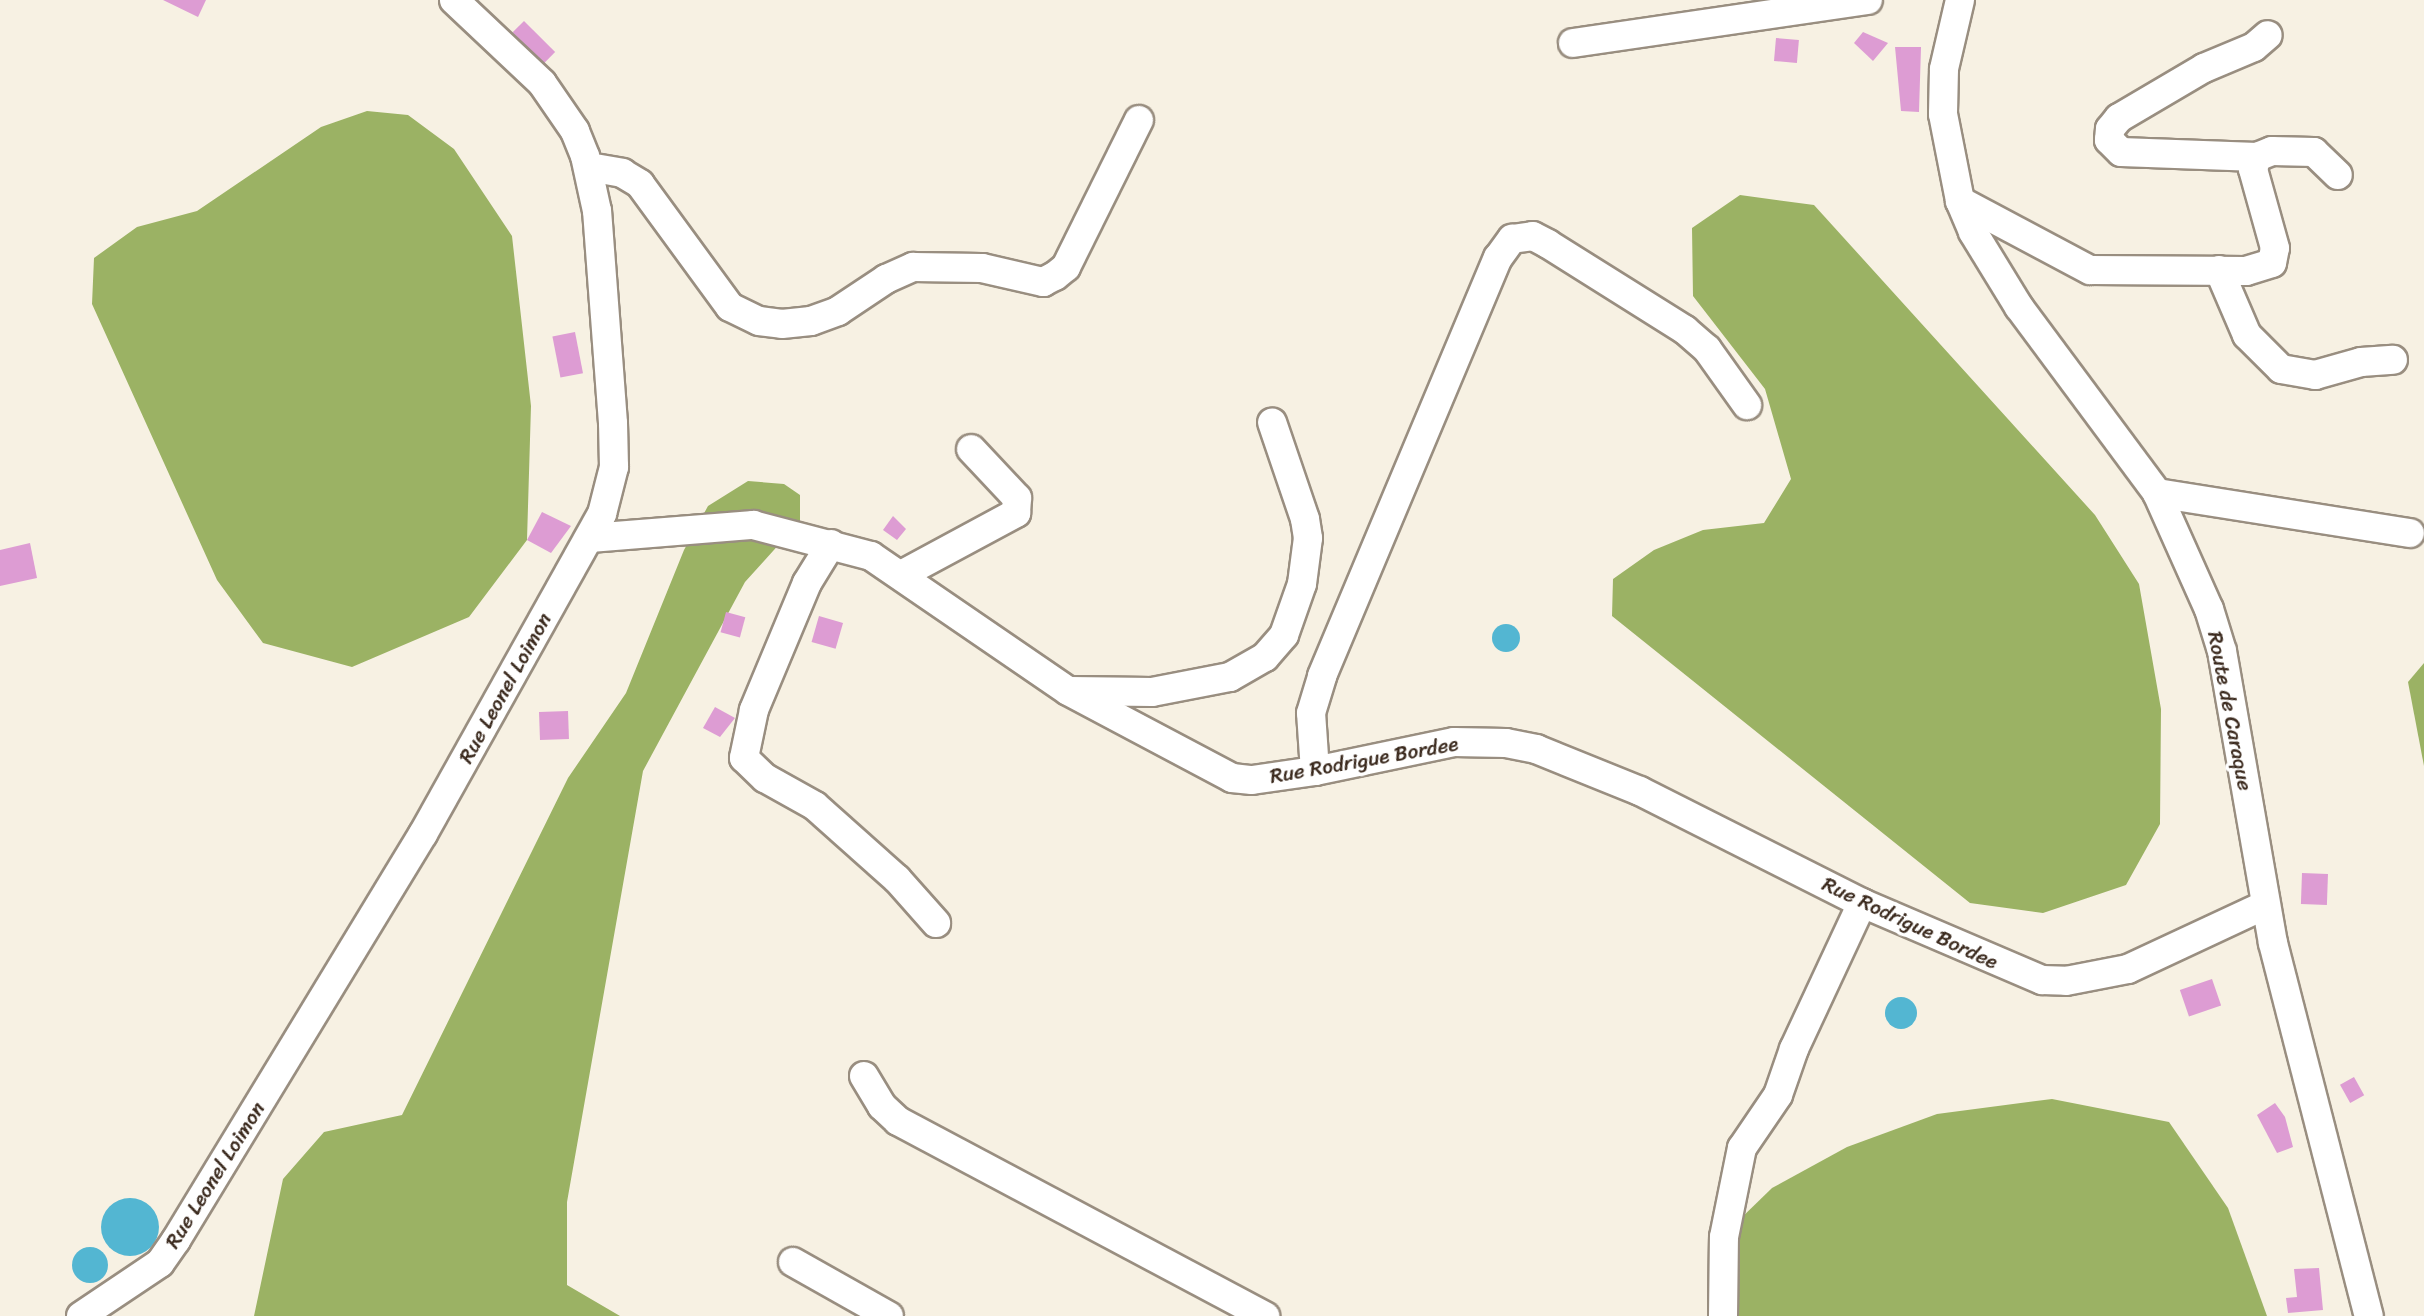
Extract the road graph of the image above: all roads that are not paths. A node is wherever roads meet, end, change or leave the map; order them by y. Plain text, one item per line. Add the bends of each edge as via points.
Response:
1 (454, 0) edge
2 (1868, 0) edge
3 (1960, 0) edge
4 (2268, 35) dead end
5 (1573, 43) dead end
6 (1139, 120) dead end
7 (2257, 157) junction
8 (589, 167) junction
9 (2338, 175) dead end
10 (1960, 201) junction
11 (2219, 270) junction
12 (2393, 360) dead end
13 (1747, 405) dead end
14 (1272, 422) dead end
15 (971, 449) dead end
16 (2157, 493) junction
17 (2410, 533) dead end
18 (590, 538) junction
19 (831, 544) junction
20 (901, 575) junction
21 (1068, 691) junction
22 (1315, 771) junction
23 (1863, 903) junction
24 (2265, 905) junction
25 (936, 922) dead end
26 (864, 1076) dead end
27 (793, 1262) dead end
28 (81, 1316) edge
29 (889, 1316) edge
30 (1265, 1316) edge
31 (1723, 1316) edge
32 (2369, 1316) edge

1 - 8 street, Rue Leonel Loimon via 542,83 575,131
2 - 5 street
3 - 10 street, Route de Caraque via 1944,69 1942,114
4 - 7 street via 2254,47 2204,68 2119,118 2109,129 2109,140 2121,152
6 - 8 street via 1066,267 1055,276 1043,282 982,268 913,267 838,311 811,321 782,324 759,321 730,307 640,184 622,173
7 - 9 street via 2273,151 2314,152
7 - 11 street via 2253,169 2275,248 2272,263 2263,269
8 - 18 street, Rue Leonel Loimon via 597,211 614,467 602,514
10 - 11 street via 2090,270
10 - 16 street, Route de Caraque via 1973,232 2019,307
11 - 12 street via 2247,335 2281,369 2315,375 2361,362
13 - 22 street via 1707,349 1685,330 1534,236 1512,239 1498,258 1322,676 1311,713
14 - 21 street via 1308,538 1302,584 1284,635 1265,657 1230,677 1152,692
15 - 20 street via 1017,498 1016,513
16 - 17 street
16 - 24 street, Route de Caraque via 2193,566 2222,651
18 - 19 street, Rue Rodrigue Bordee via 736,524
18 - 28 street, Rue Leonel Loimon via 423,834 176,1240 160,1263
19 - 20 street, Rue Rodrigue Bordee via 871,556
19 - 25 street via 807,583 754,710 744,758 765,778 815,806 897,879
20 - 21 street, Rue Rodrigue Bordee
21 - 22 street, Rue Rodrigue Bordee via 1232,778 1252,780
22 - 23 street, Rue Rodrigue Bordee via 1454,741 1526,747 1640,791
23 - 24 street, Rue Rodrigue Bordee via 2005,967 2042,980 2066,981 2128,969
23 - 31 street via 1794,1049 1778,1095 1742,1148 1724,1237
24 - 32 street, Route de Caraque
26 - 30 street via 882,1106 898,1121
27 - 29 street

